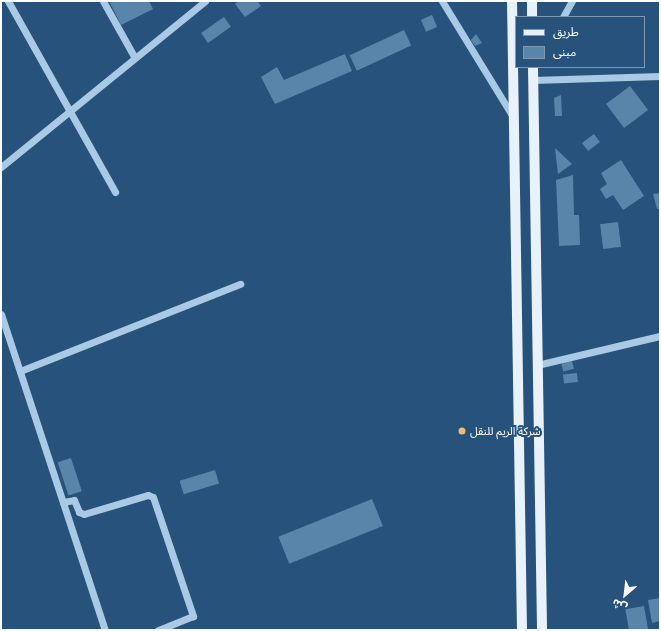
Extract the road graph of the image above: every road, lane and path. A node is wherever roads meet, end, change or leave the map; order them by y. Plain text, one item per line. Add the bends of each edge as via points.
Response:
1 (8, 1) edge
2 (103, 1) edge
3 (205, 1) edge
4 (442, 1) edge
5 (512, 1) edge
6 (532, 1) edge
7 (572, 1) edge
8 (532, 16) edge
9 (564, 16) edge
10 (135, 58) junction
11 (534, 68) edge
12 (660, 76) edge
13 (534, 80) junction
14 (68, 109) junction
15 (514, 118) junction
16 (1, 167) edge
17 (115, 192) dead end
18 (535, 242) junction
19 (516, 243) junction
20 (240, 284) dead end
21 (1, 314) edge
22 (660, 336) edge
23 (537, 365) junction
24 (20, 371) junction
25 (63, 502) junction
26 (105, 630) edge
27 (158, 630) edge
28 (522, 630) edge
29 (542, 630) edge

1 - 14 street
2 - 10 street
3 - 10 street
4 - 15 street
5 - 15 main road
6 - 8 main road
7 - 9 street
10 - 14 street
11 - 13 main road
12 - 13 street
13 - 18 main road
14 - 16 street
14 - 17 street
15 - 19 main road
18 - 19 main road
18 - 23 main road
19 - 28 main road
20 - 24 street
21 - 24 street
22 - 23 street
23 - 29 main road
24 - 25 street
25 - 26 street
25 - 27 street via 74,500 79,512 84,514 148,495 153,497 193,616

